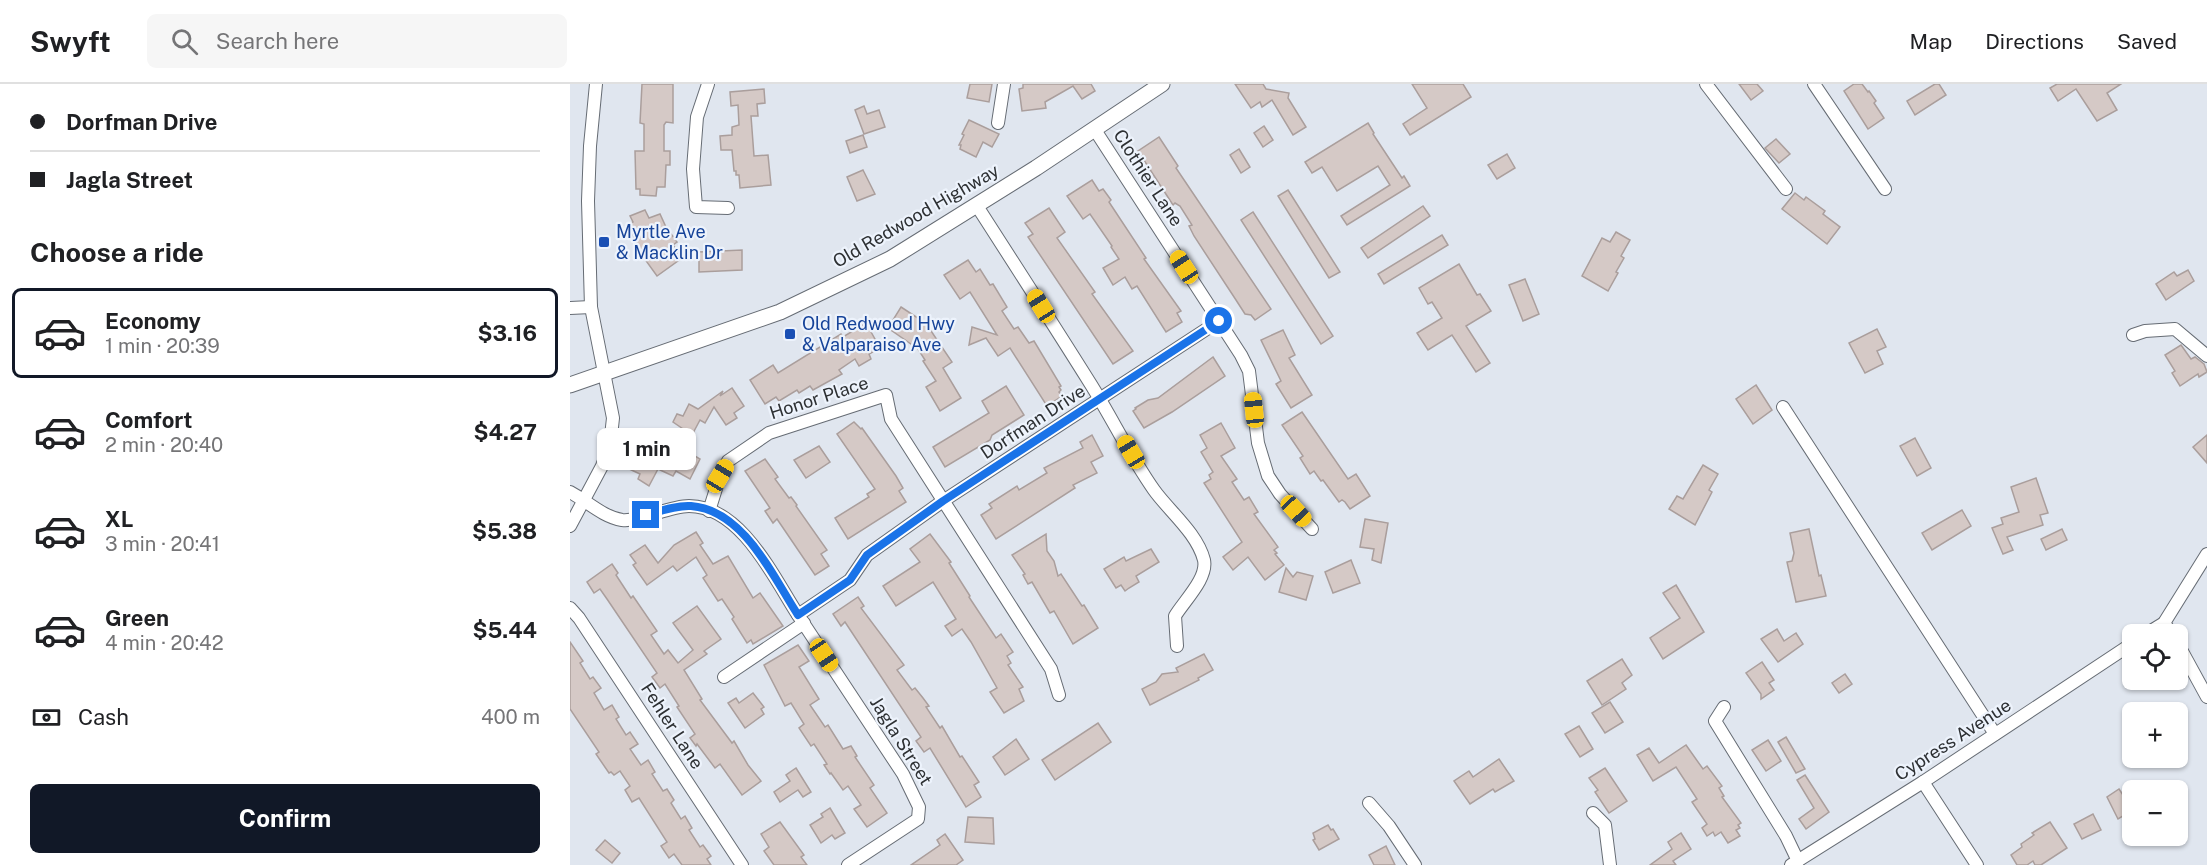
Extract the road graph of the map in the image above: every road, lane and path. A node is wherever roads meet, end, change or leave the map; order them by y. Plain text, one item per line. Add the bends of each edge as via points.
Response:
1 (596, 84) edge
2 (708, 84) edge
3 (1004, 84) edge
4 (1162, 84) edge
5 (1706, 84) edge
6 (1814, 84) edge
7 (998, 123) dead end
8 (1095, 130) junction
9 (1786, 189) dead end
10 (1885, 189) dead end
11 (977, 206) junction
12 (728, 208) dead end
13 (591, 307) junction
14 (570, 308) edge
15 (1219, 321) junction
16 (2133, 334) dead end
17 (2207, 356) edge
18 (604, 374) junction
19 (570, 385) edge
20 (1100, 399) junction
21 (1783, 407) dead end
22 (570, 492) edge
23 (585, 499) junction
24 (943, 501) junction
25 (709, 511) junction
26 (570, 526) edge
27 (1312, 529) dead end
28 (2207, 554) edge
29 (570, 608) edge
30 (801, 619) junction
31 (2164, 623) edge
32 (1177, 646) dead end
33 (2122, 650) edge
34 (2188, 662) edge
35 (724, 677) dead end
36 (1059, 695) dead end
37 (2207, 697) edge
38 (1724, 707) dead end
39 (1995, 734) junction
40 (1923, 782) junction
41 (1369, 803) dead end
42 (1593, 813) dead end
43 (1794, 863) edge
44 (742, 865) edge
45 (848, 865) edge
46 (1415, 865) edge
47 (1610, 865) edge
48 (1977, 865) edge

1 - 13 street via 588,201
2 - 12 street via 698,117 693,169 696,207
3 - 7 street
4 - 8 main road, Old Redwood Highway
5 - 9 street
6 - 10 street
8 - 11 main road, Old Redwood Highway
8 - 15 street, Clothier Lane
11 - 18 main road, Old Redwood Highway via 890,259 780,312
11 - 20 street
13 - 14 street
13 - 18 street
15 - 20 street, Dorfman Drive
15 - 27 street, Clothier Lane via 1249,371 1258,443 1268,476
16 - 17 street via 2175,329
18 - 19 main road, Old Redwood Highway
18 - 23 street via 613,418 610,445
20 - 24 street, Dorfman Drive
20 - 32 street via 1154,490 1181,521 1204,561 1197,586 1175,616
21 - 39 street
22 - 23 street, Jagla Street
23 - 25 street, Jagla Street via 599,510 624,520 691,506
23 - 26 street
24 - 25 street, Honor Place via 891,419 886,394 770,433 728,461
24 - 30 street, Dorfman Drive via 867,555 850,580
24 - 36 street, Honor Place via 1051,669
25 - 30 street, Jagla Street via 732,524 752,544
28 - 31 street
29 - 44 street, Fehler Lane
30 - 35 street
30 - 45 street, Jagla Street via 903,774 919,807 918,819
33 - 39 street, Cypress Avenue
34 - 37 street
38 - 43 street via 1715,721 1786,836
39 - 40 street, Cypress Avenue
40 - 43 street, Cypress Avenue
40 - 48 street
41 - 46 street
42 - 47 street via 1605,825

